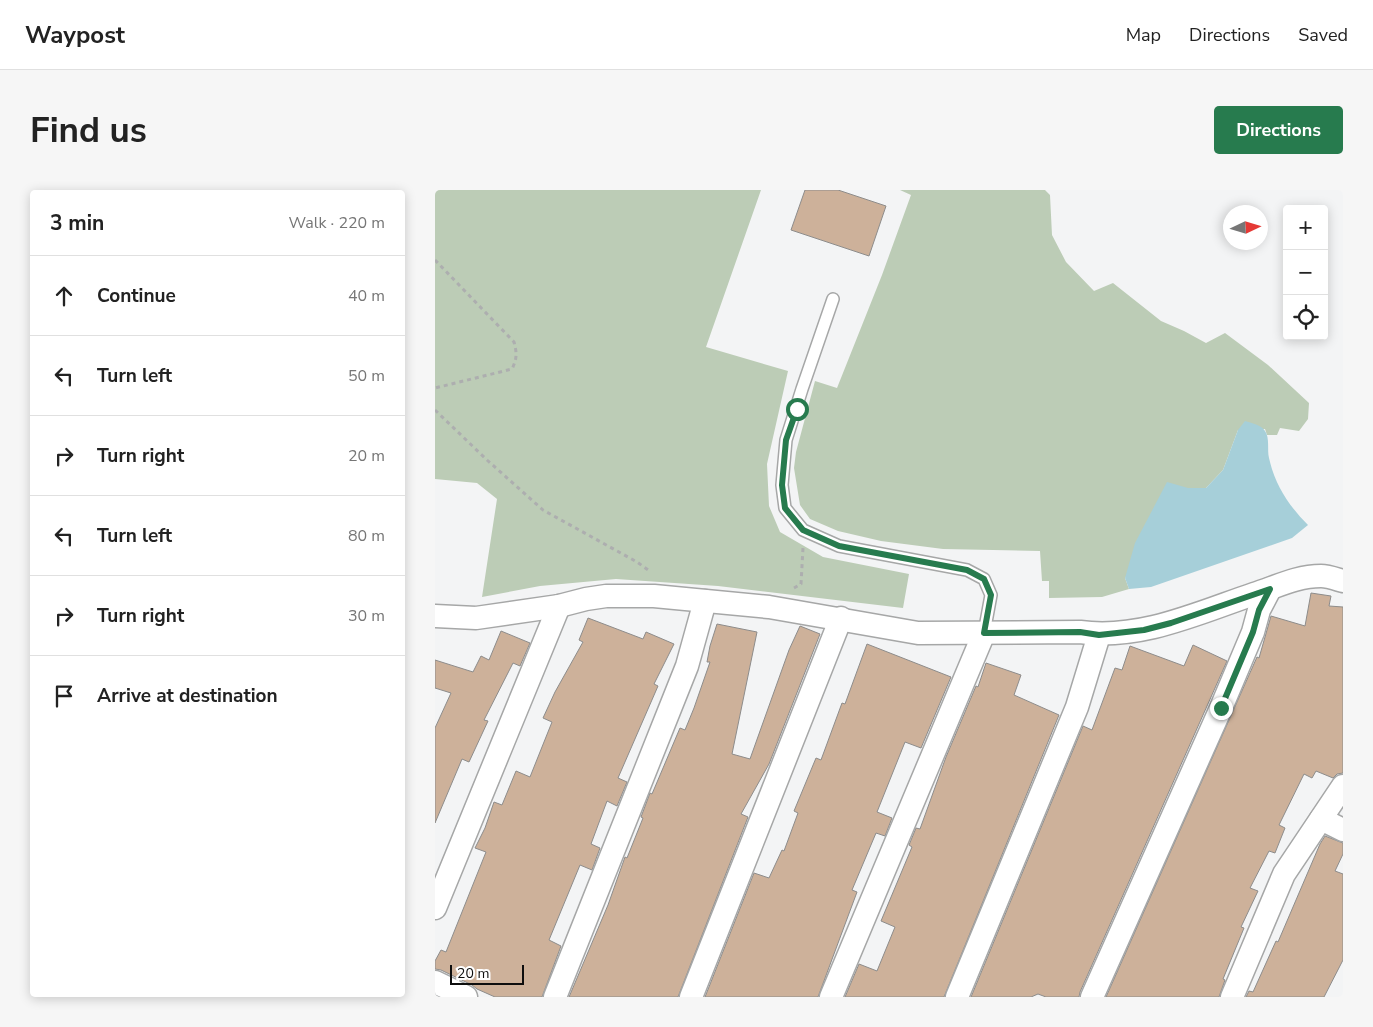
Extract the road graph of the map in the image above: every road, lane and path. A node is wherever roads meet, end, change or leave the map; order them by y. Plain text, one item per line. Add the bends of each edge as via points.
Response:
1 (435, 260) edge
2 (833, 299) dead end
3 (435, 388) edge
4 (435, 410) edge
5 (803, 530) junction
6 (651, 572) dead end
7 (1343, 581) edge
8 (1270, 589) junction
9 (705, 602) junction
10 (559, 606) junction
11 (769, 607) junction
12 (435, 616) edge
13 (841, 618) junction
14 (984, 633) junction
15 (1099, 635) junction
16 (1343, 786) edge
17 (1321, 819) junction
18 (1343, 830) edge
19 (435, 908) edge
20 (435, 982) edge
21 (466, 997) edge
22 (555, 997) edge
23 (691, 997) edge
24 (831, 997) edge
25 (957, 997) edge
26 (1092, 997) edge
27 (1232, 997) edge

1 - 3 path via 514,342 517,353 512,369
2 - 5 lane via 786,440 782,485 785,508
4 - 6 path via 543,510
5 - 11 path via 801,584
5 - 14 lane via 839,546 967,570 984,579 991,595
7 - 8 street via 1321,576 1290,581
8 - 15 street via 1144,630
8 - 26 street via 1221,708
9 - 10 street via 654,596 606,596
9 - 11 street
9 - 22 street via 687,666
10 - 12 street via 476,618
10 - 19 street
11 - 13 street
13 - 14 street via 919,633
13 - 23 street
14 - 15 street via 1080,632
14 - 24 street
15 - 25 street via 1077,707
16 - 17 street
17 - 18 street
17 - 27 street via 1284,874
20 - 21 street

